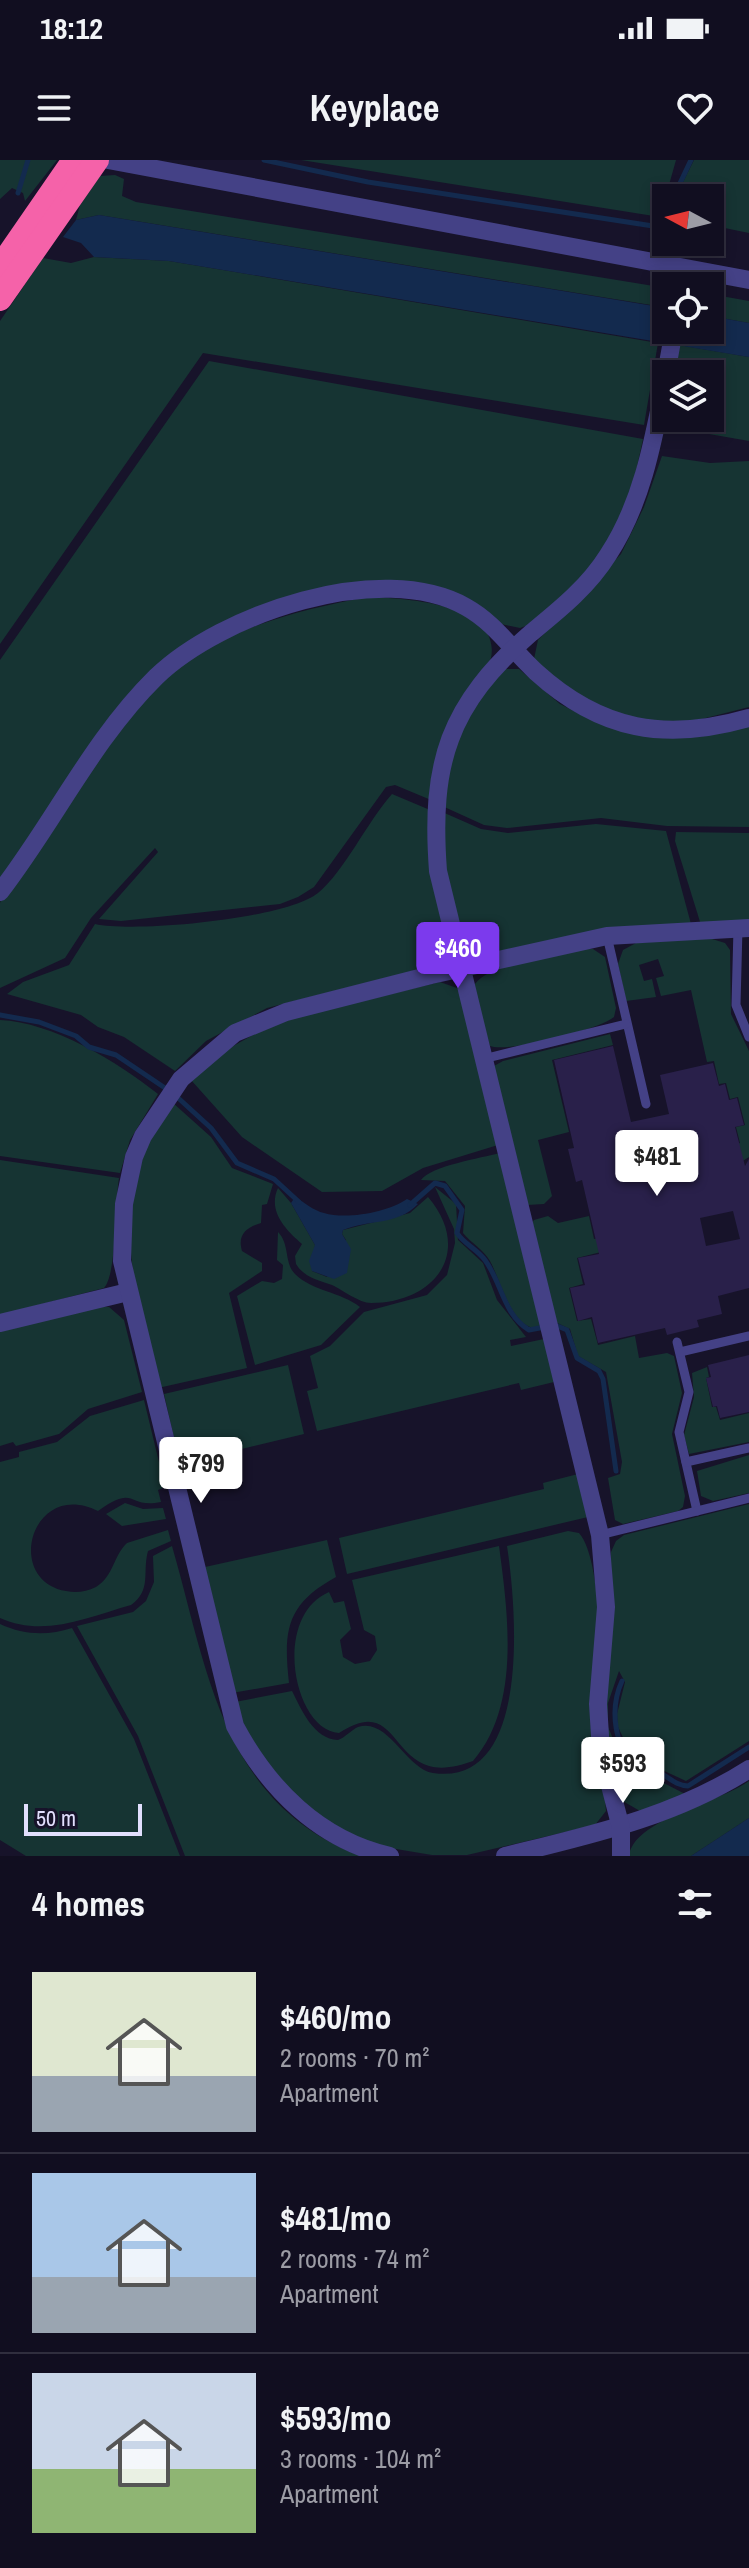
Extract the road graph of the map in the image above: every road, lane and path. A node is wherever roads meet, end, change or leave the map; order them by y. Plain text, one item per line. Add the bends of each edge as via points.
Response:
1 (74, 160) edge
2 (97, 160) edge
3 (108, 160) edge
4 (56, 202) junction
5 (33, 236) junction
6 (0, 267) edge
7 (653, 272) edge
8 (724, 279) edge
9 (749, 280) edge
10 (0, 299) edge
11 (653, 432) edge
12 (513, 650) junction
13 (749, 718) edge
14 (0, 892) edge
15 (743, 928) edge
16 (607, 936) junction
17 (462, 967) junction
18 (626, 1024) junction
19 (749, 1037) edge
20 (483, 1059) junction
21 (646, 1104) dead end
22 (128, 1292) junction
23 (0, 1323) edge
24 (749, 1336) edge
25 (749, 1448) edge
26 (686, 1462) junction
27 (749, 1498) edge
28 (697, 1511) junction
29 (600, 1535) junction
30 (749, 1769) edge
31 (621, 1828) junction
32 (390, 1856) edge
33 (505, 1856) edge
34 (621, 1856) edge

1 - 4 highway
2 - 4 highway
3 - 7 street
4 - 5 highway
5 - 6 highway
5 - 10 highway
8 - 9 street
11 - 12 street via 639,493 609,555 564,607
12 - 13 street via 565,696 615,722 689,731
12 - 14 street via 488,621 463,605 392,590 326,596 231,627 191,650 144,690
12 - 17 street via 471,698 439,770 438,871
15 - 16 street
15 - 19 lane via 736,1005
16 - 17 street
16 - 18 lane
17 - 20 street
17 - 22 street via 268,1018 213,1049 170,1094 143,1136 129,1176 120,1234
18 - 20 lane
18 - 21 lane
20 - 29 street
22 - 23 street
22 - 32 street via 235,1726 261,1772 294,1804 350,1842
24 - 26 lane via 679,1347 689,1392 679,1432
25 - 26 lane
26 - 28 lane
27 - 28 lane
28 - 29 lane
29 - 31 street via 606,1607 598,1704 601,1751
30 - 31 street via 677,1808
31 - 33 street
31 - 34 street

